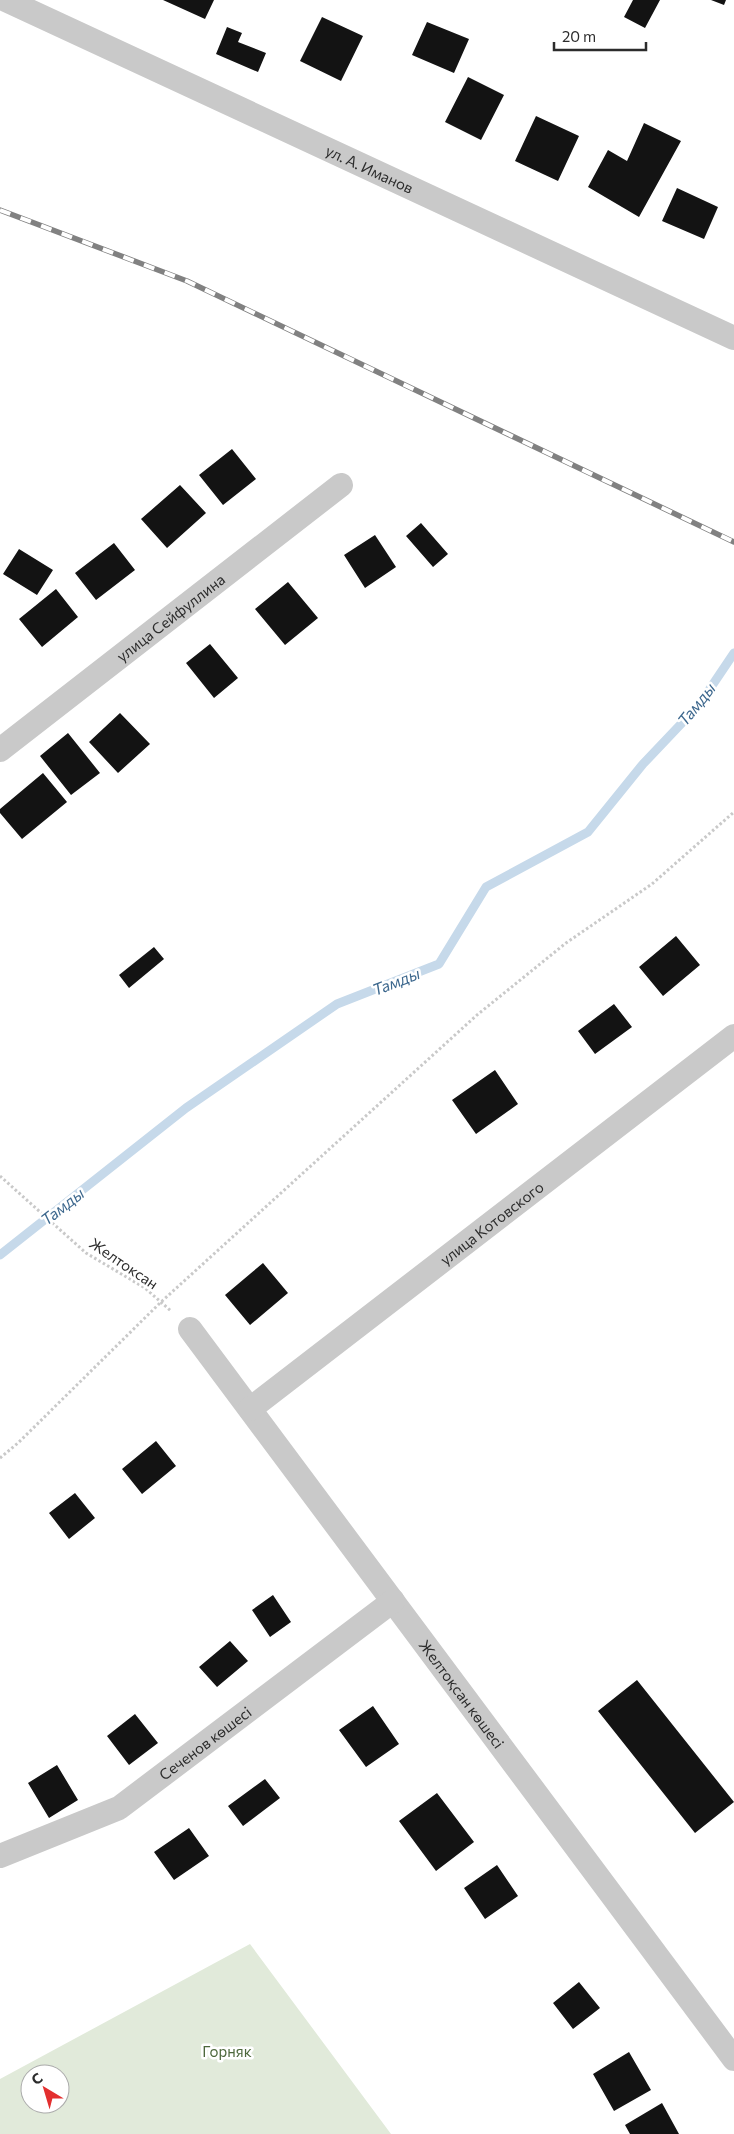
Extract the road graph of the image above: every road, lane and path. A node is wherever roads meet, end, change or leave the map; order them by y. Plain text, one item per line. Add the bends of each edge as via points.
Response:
1 (6, 0) edge
2 (734, 338) edge
3 (341, 485) dead end
4 (0, 750) edge
5 (734, 812) edge
6 (734, 1036) edge
7 (2, 1178) edge
8 (161, 1302) junction
9 (190, 1329) joint
10 (250, 1410) junction
11 (0, 1458) edge
12 (393, 1601) junction
13 (0, 1856) edge
14 (734, 2060) edge

1 - 2 street, ул. А. Иманов
3 - 4 street, улица Сейфуллина
5 - 8 path via 652,884 566,943 477,1016
6 - 10 street, улица Котовского
7 - 8 path, Желтоксан via 86,1253 145,1288
8 - 9 path, Желтоксан
8 - 11 path
9 - 10 street, Желтоқсан көшесі
10 - 12 street, Желтоқсан көшесі
12 - 13 street, Сеченов көшесі via 119,1808
12 - 14 street, Желтоқсан көшесі

